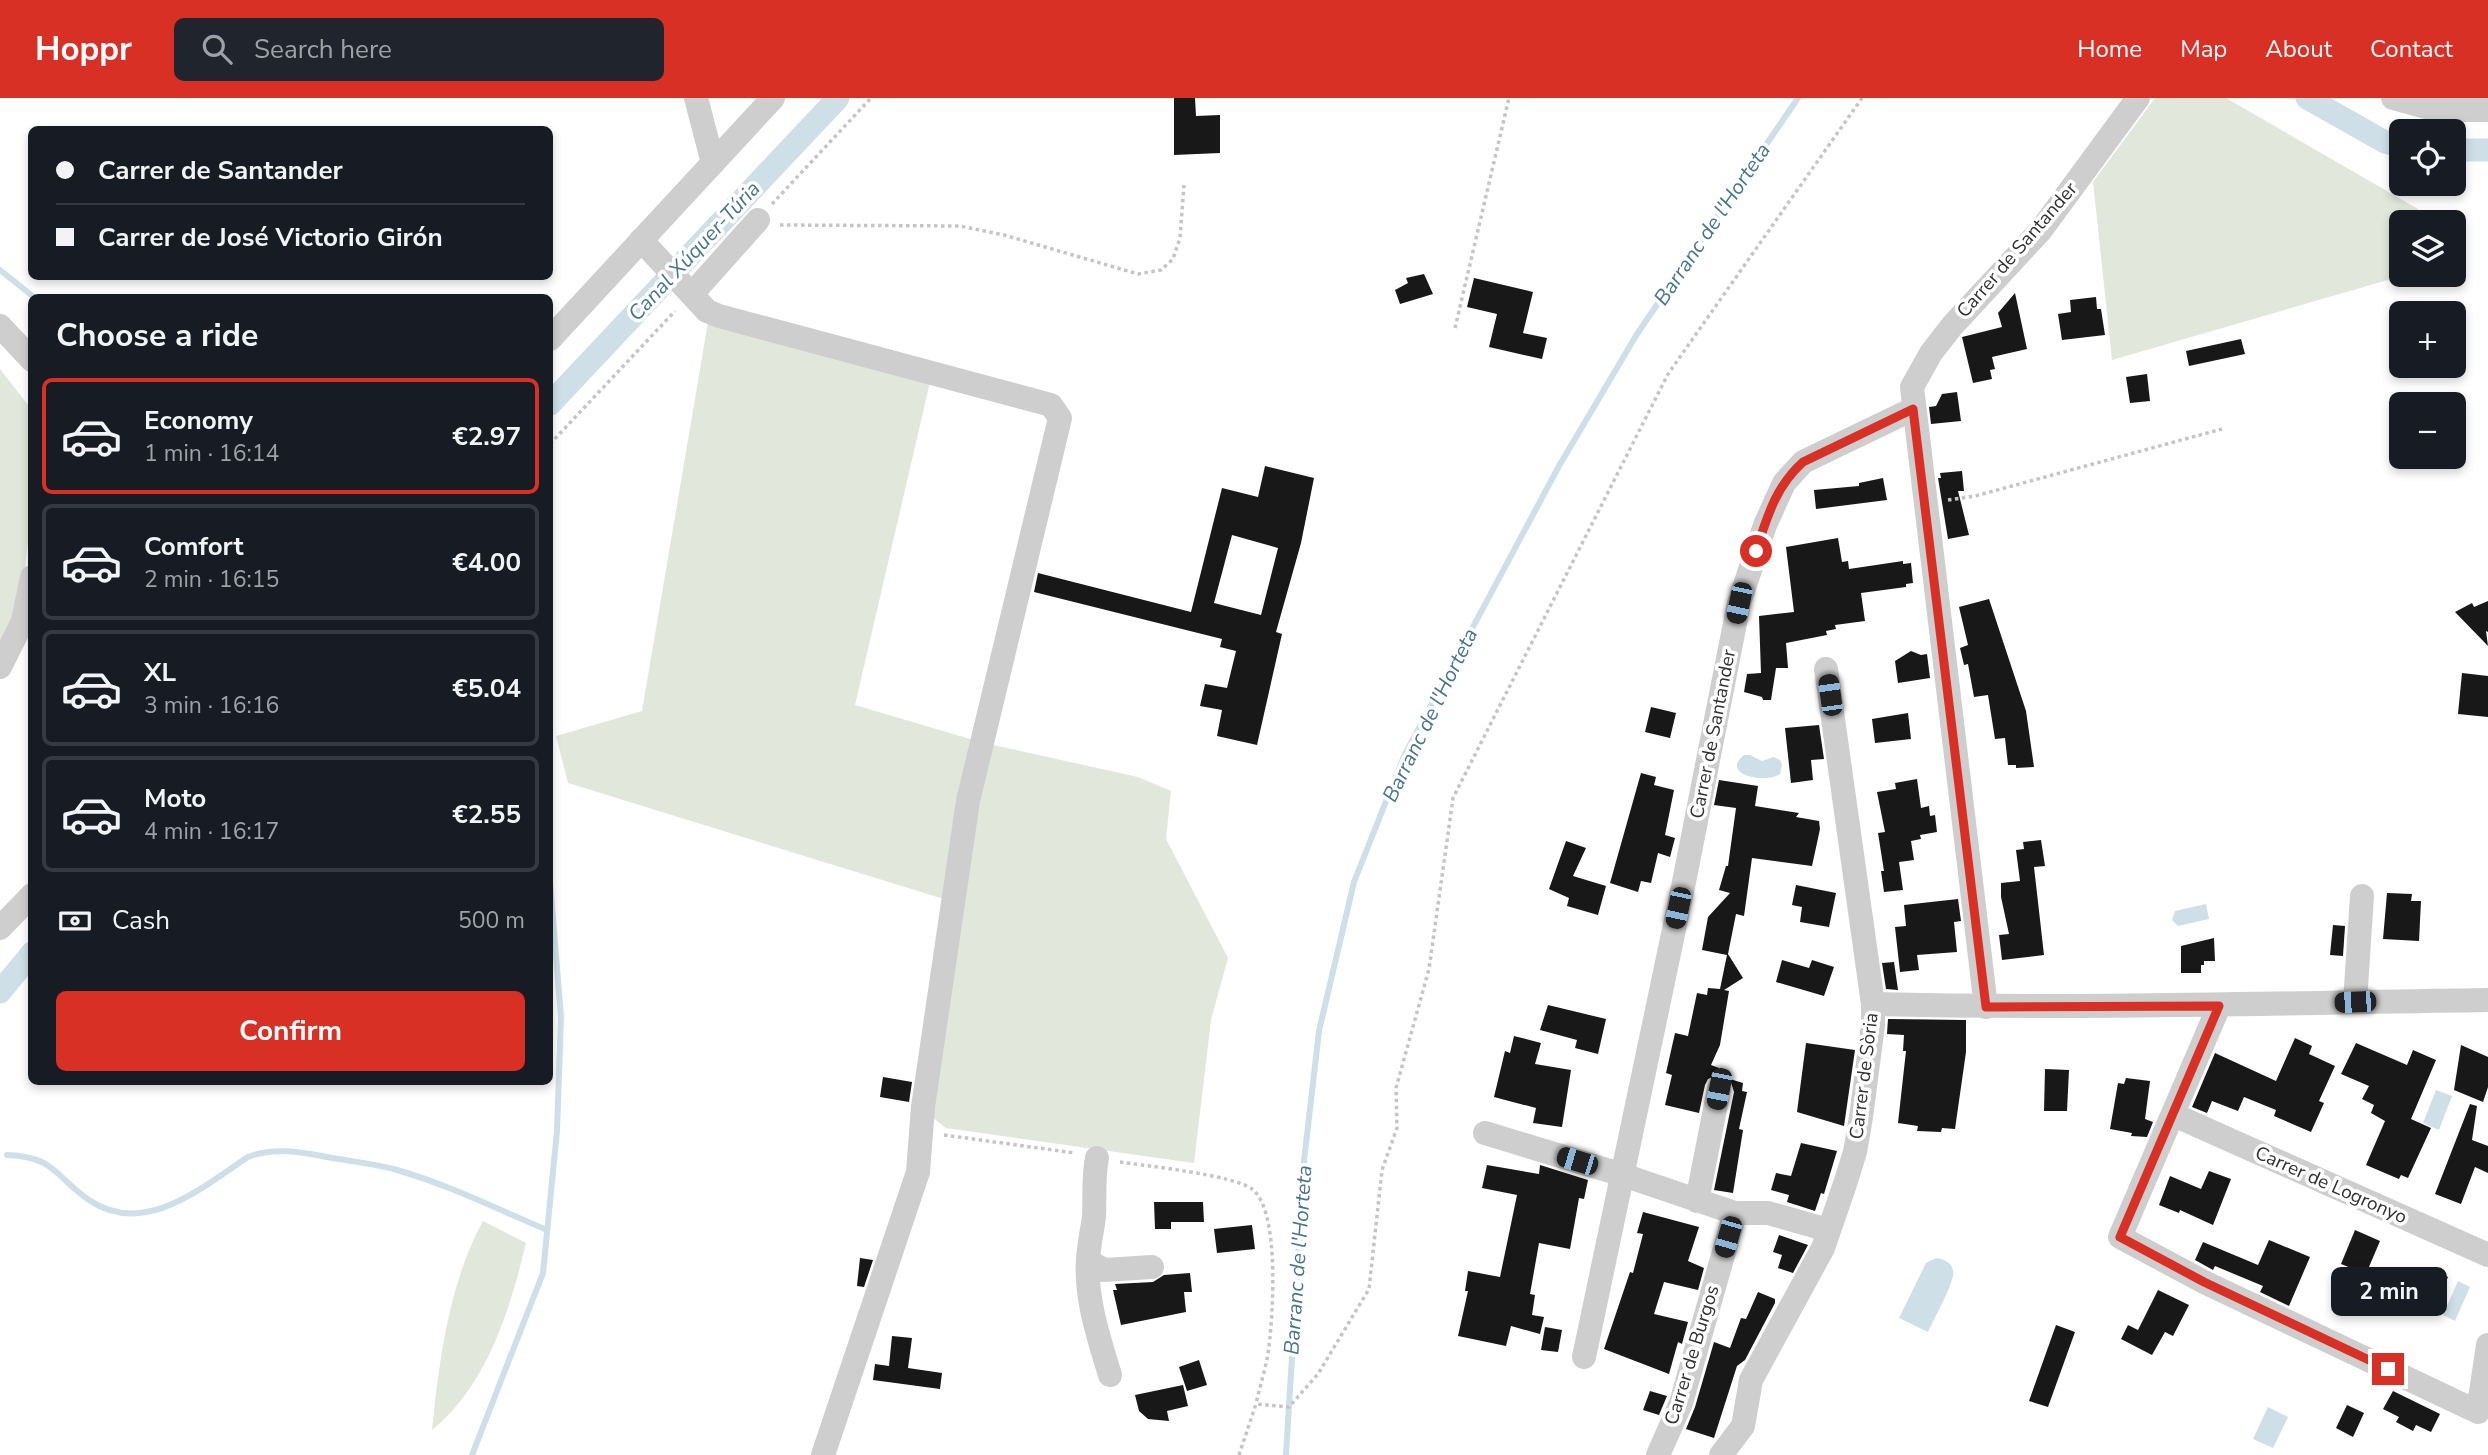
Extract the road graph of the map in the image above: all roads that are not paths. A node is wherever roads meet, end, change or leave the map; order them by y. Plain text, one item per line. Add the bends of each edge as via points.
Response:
1 (696, 98) edge
2 (773, 98) edge
3 (2138, 98) edge
4 (2393, 98) edge
5 (2488, 110) edge
6 (713, 163) junction
7 (755, 222) road end
8 (641, 240) junction
9 (688, 291) junction
10 (0, 326) edge
11 (553, 336) edge
12 (28, 356) edge
13 (1913, 409) junction
14 (28, 597) edge
15 (0, 667) edge
16 (1826, 669) dead end
17 (2362, 896) dead end
18 (28, 899) edge
19 (0, 928) edge
20 (2488, 999) edge
21 (2355, 1002) junction
22 (1873, 1004) junction
23 (2219, 1006) junction
24 (1986, 1007) junction
25 (1719, 1089) dead end
26 (2174, 1115) junction
27 (1485, 1133) dead end
28 (1097, 1158) road end
29 (1623, 1175) junction
30 (1697, 1201) junction
31 (1735, 1213) junction
32 (1828, 1230) junction
33 (2488, 1255) edge
34 (1088, 1261) junction
35 (1152, 1267) dead end
36 (2488, 1345) edge
37 (1584, 1357) dead end
38 (1110, 1375) dead end
39 (823, 1455) edge
40 (1658, 1455) edge
41 (1721, 1455) edge

1 - 6 street
2 - 6 street
3 - 13 street, Carrer de Santander via 2041,230 1931,354 1912,387
4 - 5 street via 2437,110
6 - 8 street
7 - 9 street
8 - 9 street
8 - 11 street
9 - 39 street via 707,311 719,316 1051,405 1060,418 968,801 918,1172
10 - 12 street
13 - 24 street
13 - 29 street, Carrer de Santander via 1803,462 1784,482 1769,513 1739,603
14 - 15 street via 23,621
16 - 22 street, Carrer de Sòria
17 - 21 street
18 - 19 street
20 - 21 street
21 - 23 street
22 - 24 street
22 - 32 street, Carrer de Sòria via 1855,1152
23 - 24 street
23 - 26 street
25 - 30 street
26 - 33 street, Carrer de Logronyo
26 - 36 street via 2120,1237 2204,1282 2478,1412
27 - 29 street
28 - 34 street
29 - 30 street
29 - 37 street, Carrer de Santander
30 - 31 street
31 - 32 street via 1769,1213
31 - 40 street, Carrer de Burgos via 1681,1403
32 - 41 street, Carrer de Sòria via 1814,1266 1751,1380 1743,1426
34 - 35 street via 1104,1270
34 - 38 street via 1097,1328

